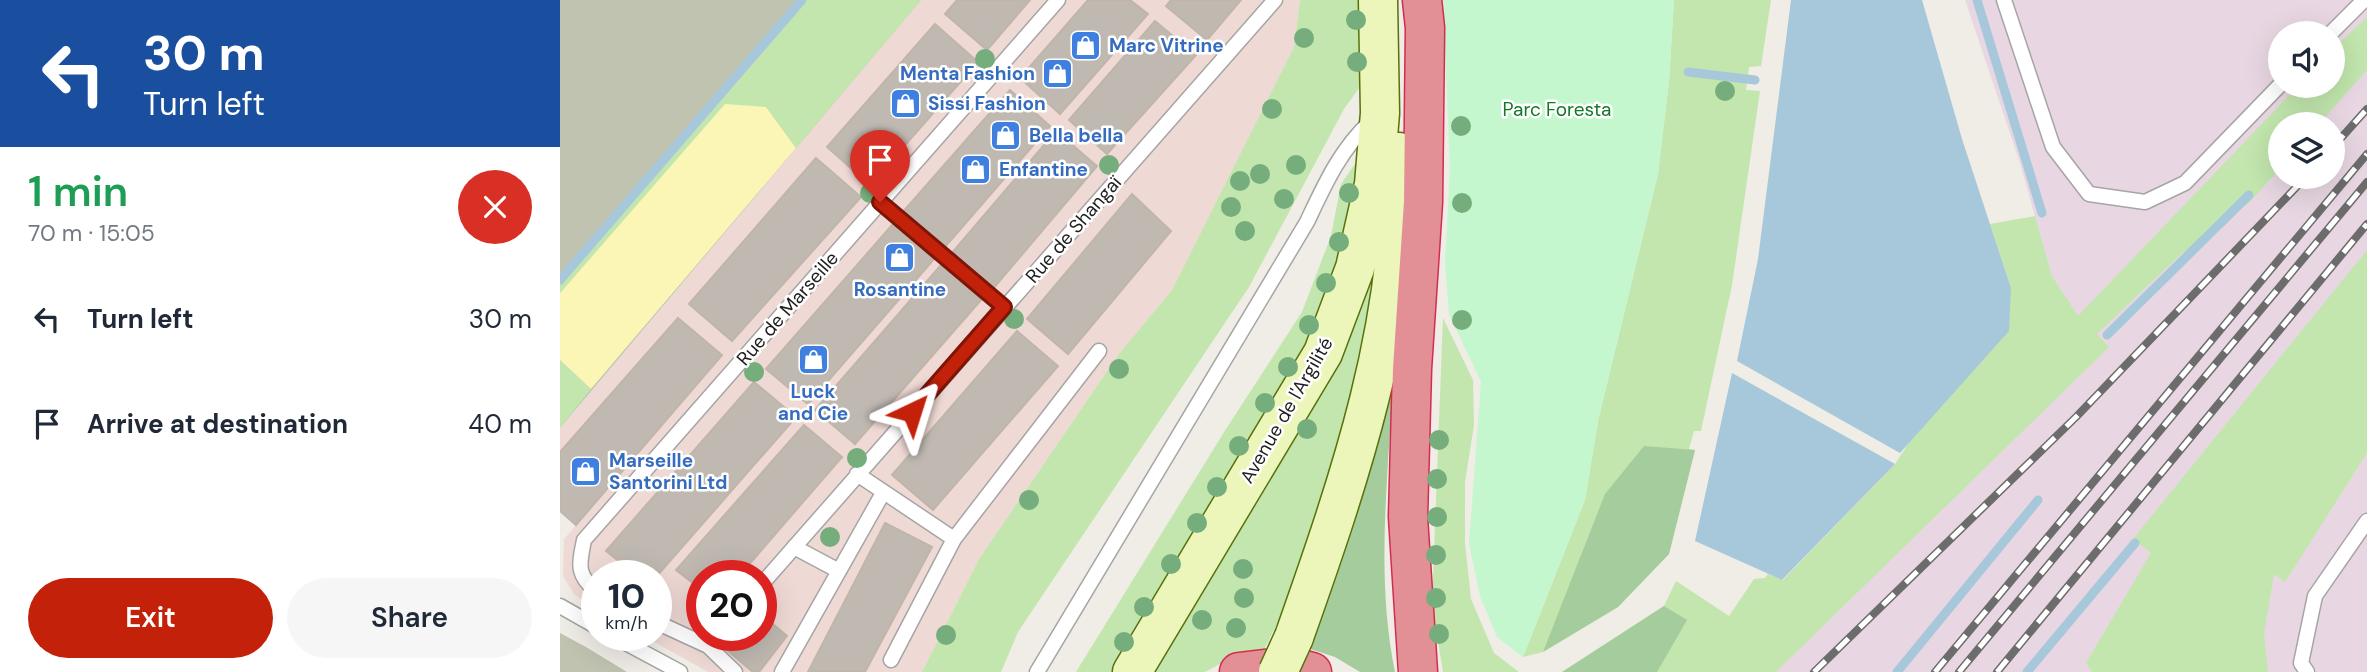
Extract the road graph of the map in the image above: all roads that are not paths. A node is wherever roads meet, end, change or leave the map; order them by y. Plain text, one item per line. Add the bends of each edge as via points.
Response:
1 (1058, 0) edge
2 (1275, 0) edge
3 (1378, 0) edge
4 (1389, 0) edge
5 (1422, 0) edge
6 (2004, 0) edge
7 (2364, 0) edge
8 (2343, 21) edge
9 (2268, 97) edge
10 (1380, 113) junction
11 (880, 202) junction
12 (1004, 307) junction
13 (1099, 351) dead end
14 (857, 474) junction
15 (883, 493) junction
16 (2367, 521) edge
17 (954, 539) junction
18 (794, 547) junction
19 (777, 566) edge
20 (839, 571) junction
21 (581, 572) edge
22 (560, 606) edge
23 (581, 618) edge
24 (641, 651) edge
25 (721, 651) edge
26 (891, 660) dead end
27 (680, 672) edge
28 (735, 672) edge
29 (782, 672) edge
30 (1037, 672) edge
31 (1132, 672) edge
32 (1239, 672) edge
33 (1278, 672) edge
34 (1312, 672) edge
35 (1419, 672) edge
36 (2307, 672) edge

1 - 11 lane, Rue de Marseille
2 - 12 lane, Rue de Shangaï
3 - 10 street, Avenue de l'Argilité
4 - 33 street, bridge via 1396,58 1399,171 1395,261 1377,368 1348,484
5 - 35 highway via 1423,202 1408,517
6 - 9 lane via 2053,147 2090,194 2145,202 2185,183
7 - 8 lane
10 - 30 lane via 1336,162 1307,222
10 - 31 street, Avenue de l'Argilité via 1374,184 1355,268 1323,353
11 - 12 lane
11 - 21 lane, Rue de Marseille via 584,540
12 - 14 lane, Rue de Shangaï
13 - 17 lane
14 - 15 lane
14 - 18 lane, Rue de Shangaï
15 - 17 lane
15 - 20 lane
16 - 36 lane via 2315,596 2301,663
17 - 26 lane
18 - 19 lane, Rue de Shangaï
18 - 20 lane
20 - 29 lane
22 - 23 lane
24 - 27 lane
25 - 28 lane
32 - 34 highway via 1290,666

